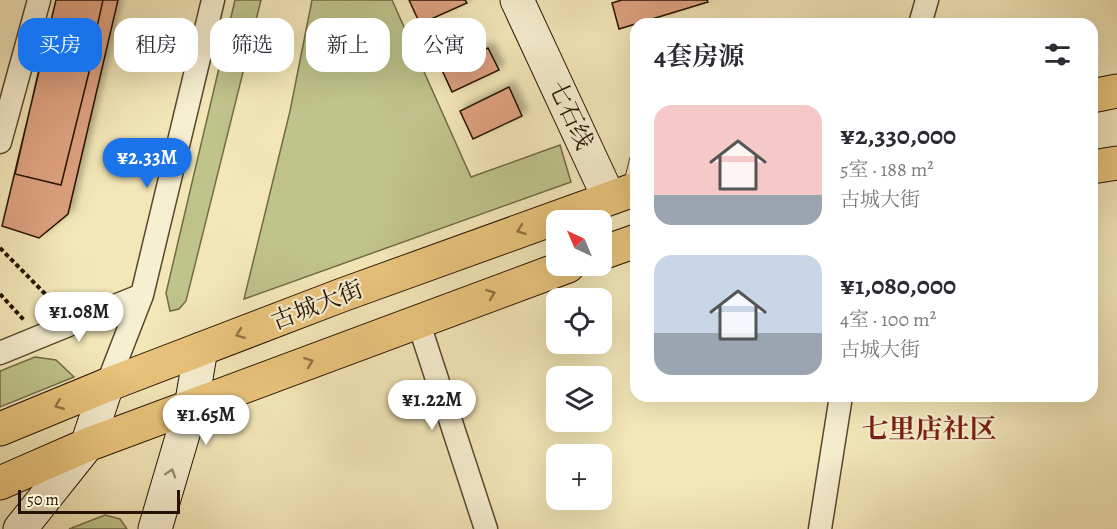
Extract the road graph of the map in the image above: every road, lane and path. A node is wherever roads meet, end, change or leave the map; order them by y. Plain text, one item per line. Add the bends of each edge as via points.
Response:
1 (39, 0) edge
2 (213, 0) edge
3 (517, 0) edge
4 (927, 0) edge
5 (922, 18) edge
6 (1117, 91) edge
7 (1098, 95) edge
8 (0, 142) edge
9 (1117, 163) edge
10 (1098, 166) edge
11 (630, 176) edge
12 (624, 193) edge
13 (630, 243) edge
14 (0, 248) edge
15 (612, 249) edge
16 (546, 274) edge
17 (0, 294) edge
18 (142, 295) junction
19 (418, 321) junction
20 (74, 323) junction
21 (39, 337) junction
22 (201, 349) junction
23 (0, 353) edge
24 (107, 385) junction
25 (840, 402) edge
26 (192, 407) junction
27 (0, 429) edge
28 (87, 445) junction
29 (0, 483) edge
30 (20, 529) edge
31 (154, 529) edge
32 (486, 529) edge
33 (820, 529) edge

1 - 8 street
2 - 18 street
3 - 12 main road, 七石线
4 - 5 street
6 - 7 main road
9 - 10 main road
11 - 12 lane
12 -> 22 main road, 古城大街
13 - 15 main road
14 - 20 path
19 -> 16 main road, 古城大街
17 - 21 path
18 - 20 street
18 - 24 street
26 -> 19 main road, 古城大街
19 - 32 street
20 - 21 street
21 - 23 street
22 - 24 main road, 古城大街
22 - 26 main road
24 -> 27 main road, 古城大街
24 - 28 main road
25 - 33 street
26 - 28 main road, 古城大街
31 -> 26 main road
28 - 29 main road, 古城大街
28 - 30 main road

